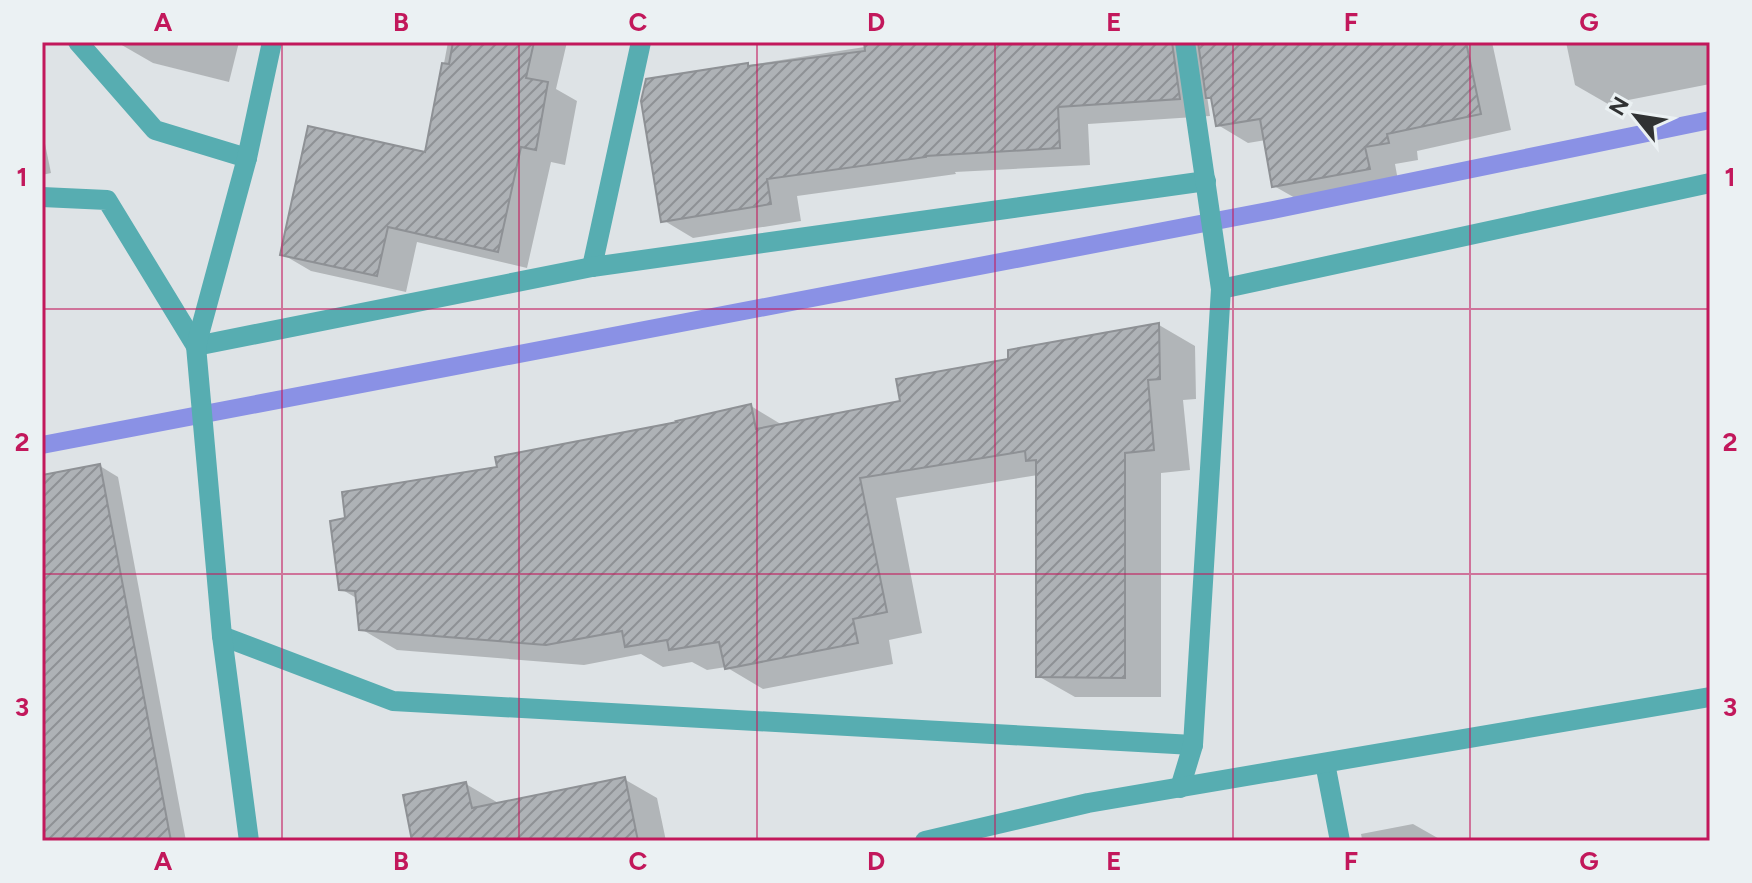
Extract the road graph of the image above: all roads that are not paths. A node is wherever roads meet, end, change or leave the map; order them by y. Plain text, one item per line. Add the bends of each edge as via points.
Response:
1 (78, 42) edge
2 (272, 42) edge
3 (641, 42) edge
4 (1185, 42) edge
5 (247, 158) junction
6 (1206, 181) junction
7 (1710, 183) edge
8 (42, 197) edge
9 (592, 267) junction
10 (1221, 289) junction
11 (196, 346) junction
12 (222, 636) junction
13 (1710, 697) edge
14 (1193, 745) junction
15 (1325, 763) junction
16 (1180, 788) junction
17 (249, 841) edge
18 (925, 841) edge
19 (1340, 841) edge

1 - 5 street via 155,130
2 - 5 street
3 - 9 street
4 - 6 street
5 - 11 street
6 - 9 street
6 - 10 street
7 - 10 street
8 - 11 street via 107,200
9 - 11 street
10 - 14 street
11 - 12 street
12 - 14 street via 393,701
12 - 17 street
13 - 15 street
14 - 16 street
15 - 16 street
15 - 19 street
16 - 18 street via 1088,803

